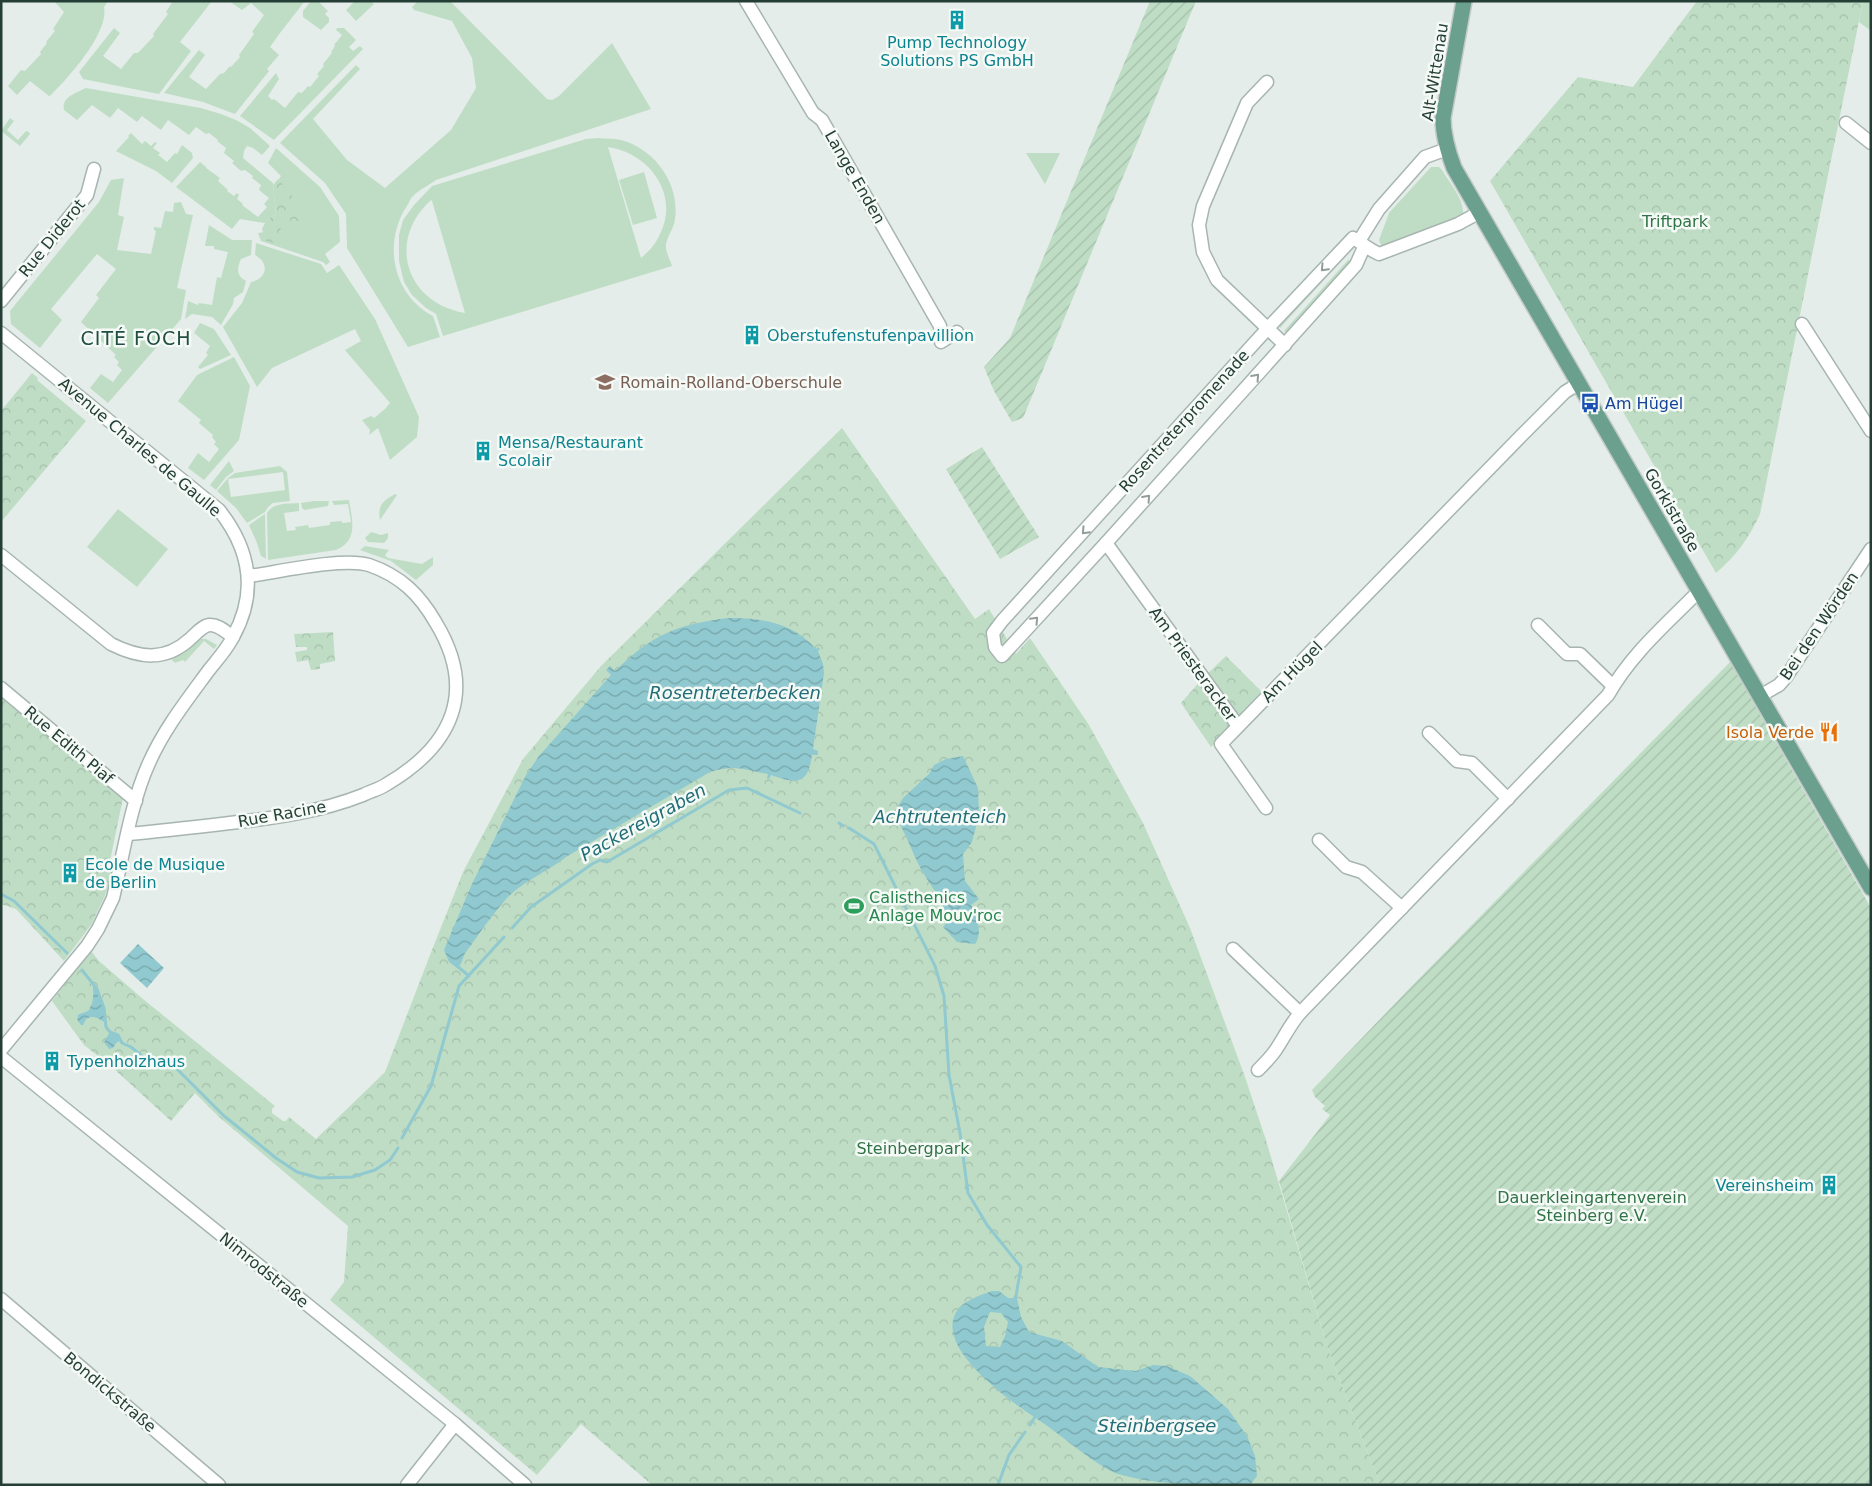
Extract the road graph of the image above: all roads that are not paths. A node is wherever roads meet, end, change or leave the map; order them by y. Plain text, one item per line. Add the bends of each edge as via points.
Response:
1 (746, 1) edge
2 (1464, 1) edge
3 (1268, 82) dead end
4 (1846, 124) dead end
5 (1871, 143) edge
6 (1447, 149) junction
7 (94, 169) dead end
8 (1480, 212) junction
9 (1362, 244) junction
10 (1, 301) edge
11 (1802, 324) dead end
12 (1268, 328) junction
13 (957, 332) dead end
14 (1, 333) edge
15 (1285, 345) junction
16 (1578, 384) junction
17 (1871, 431) edge
18 (1101, 514) junction
19 (1118, 529) junction
20 (1106, 543) junction
21 (1871, 549) edge
22 (1, 555) edge
23 (249, 576) junction
24 (1700, 594) junction
25 (1538, 625) dead end
26 (233, 637) junction
27 (1613, 686) junction
28 (1, 688) edge
29 (1760, 696) junction
30 (1238, 726) junction
31 (1429, 733) dead end
32 (1508, 799) junction
33 (136, 801) junction
34 (1266, 808) dead end
35 (128, 834) junction
36 (1319, 840) dead end
37 (1871, 888) edge
38 (1402, 908) junction
39 (1233, 949) dead end
40 (1300, 1013) junction
41 (1, 1050) edge
42 (1, 1057) edge
43 (1258, 1070) dead end
44 (1, 1299) edge
45 (455, 1424) junction
46 (219, 1485) edge
47 (407, 1485) edge
48 (525, 1485) edge

1 - 13 street, Lange Enden via 813,113 822,120 902,258 940,326 941,342
2 - 6 main road, Alt-Wittenau via 1443,118
3 - 12 street via 1247,102 1203,206 1199,225 1203,252 1218,280
4 - 5 street
6 - 8 main road, Gorkistraße via 1454,168
6 - 9 street, Rosentreterpromenade via 1425,157 1379,210
7 - 10 street, Rue Diderot via 87,195
8 - 9 street via 1458,224 1379,254
8 - 16 main road, Gorkistraße
9 -> 12 street, Rosentreterpromenade via 1353,238
9 - 15 street, Rosentreterpromenade via 1356,265
11 - 17 street
12 - 15 street
12 - 18 street, Rosentreterpromenade
14 - 23 street, Avenue Charles de Gaulle via 219,510 232,526
19 -> 15 street, Rosentreterpromenade
16 - 24 main road, Gorkistraße
16 - 30 street, Am Hügel via 1565,392 1522,435
18 - 19 street
18 -> 20 street, Rosentreterpromenade via 993,633 995,647 1002,656
19 - 20 street, Rosentreterpromenade
20 - 30 street, Am Priesteracker
21 - 29 street, Bei den Wörden via 1786,677
22 - 26 street via 111,644 126,652 139,656 177,649 208,625 218,626
23 - 26 street, Avenue Charles de Gaulle via 244,610
23 - 35 street, Rue Racine via 358,563 380,570 413,591 425,603 453,656 456,694 447,726 428,752 401,775 385,785 322,809
24 - 27 street via 1693,597 1641,649
24 - 29 main road, Gorkistraße
25 - 27 street via 1567,654 1580,654
26 - 33 street, Avenue Charles de Gaulle via 162,737 143,777
27 - 32 street
28 - 33 street, Rue Edith Piaf
29 - 37 main road, Gorkistraße
30 - 34 street, Am Priesteracker via 1221,744
31 - 32 street via 1458,761 1472,763
32 - 38 street
33 - 35 street, Avenue Charles de Gaulle
35 - 41 street, Avenue Charles de Gaulle via 113,898 98,929
36 - 38 street via 1346,867 1362,872
38 - 40 street
39 - 40 street
40 - 43 street via 1274,1054
42 - 45 street, Nimrodstraße
44 - 46 street, Bondickstraße
45 - 47 street
45 - 48 street, Nimrodstraße

